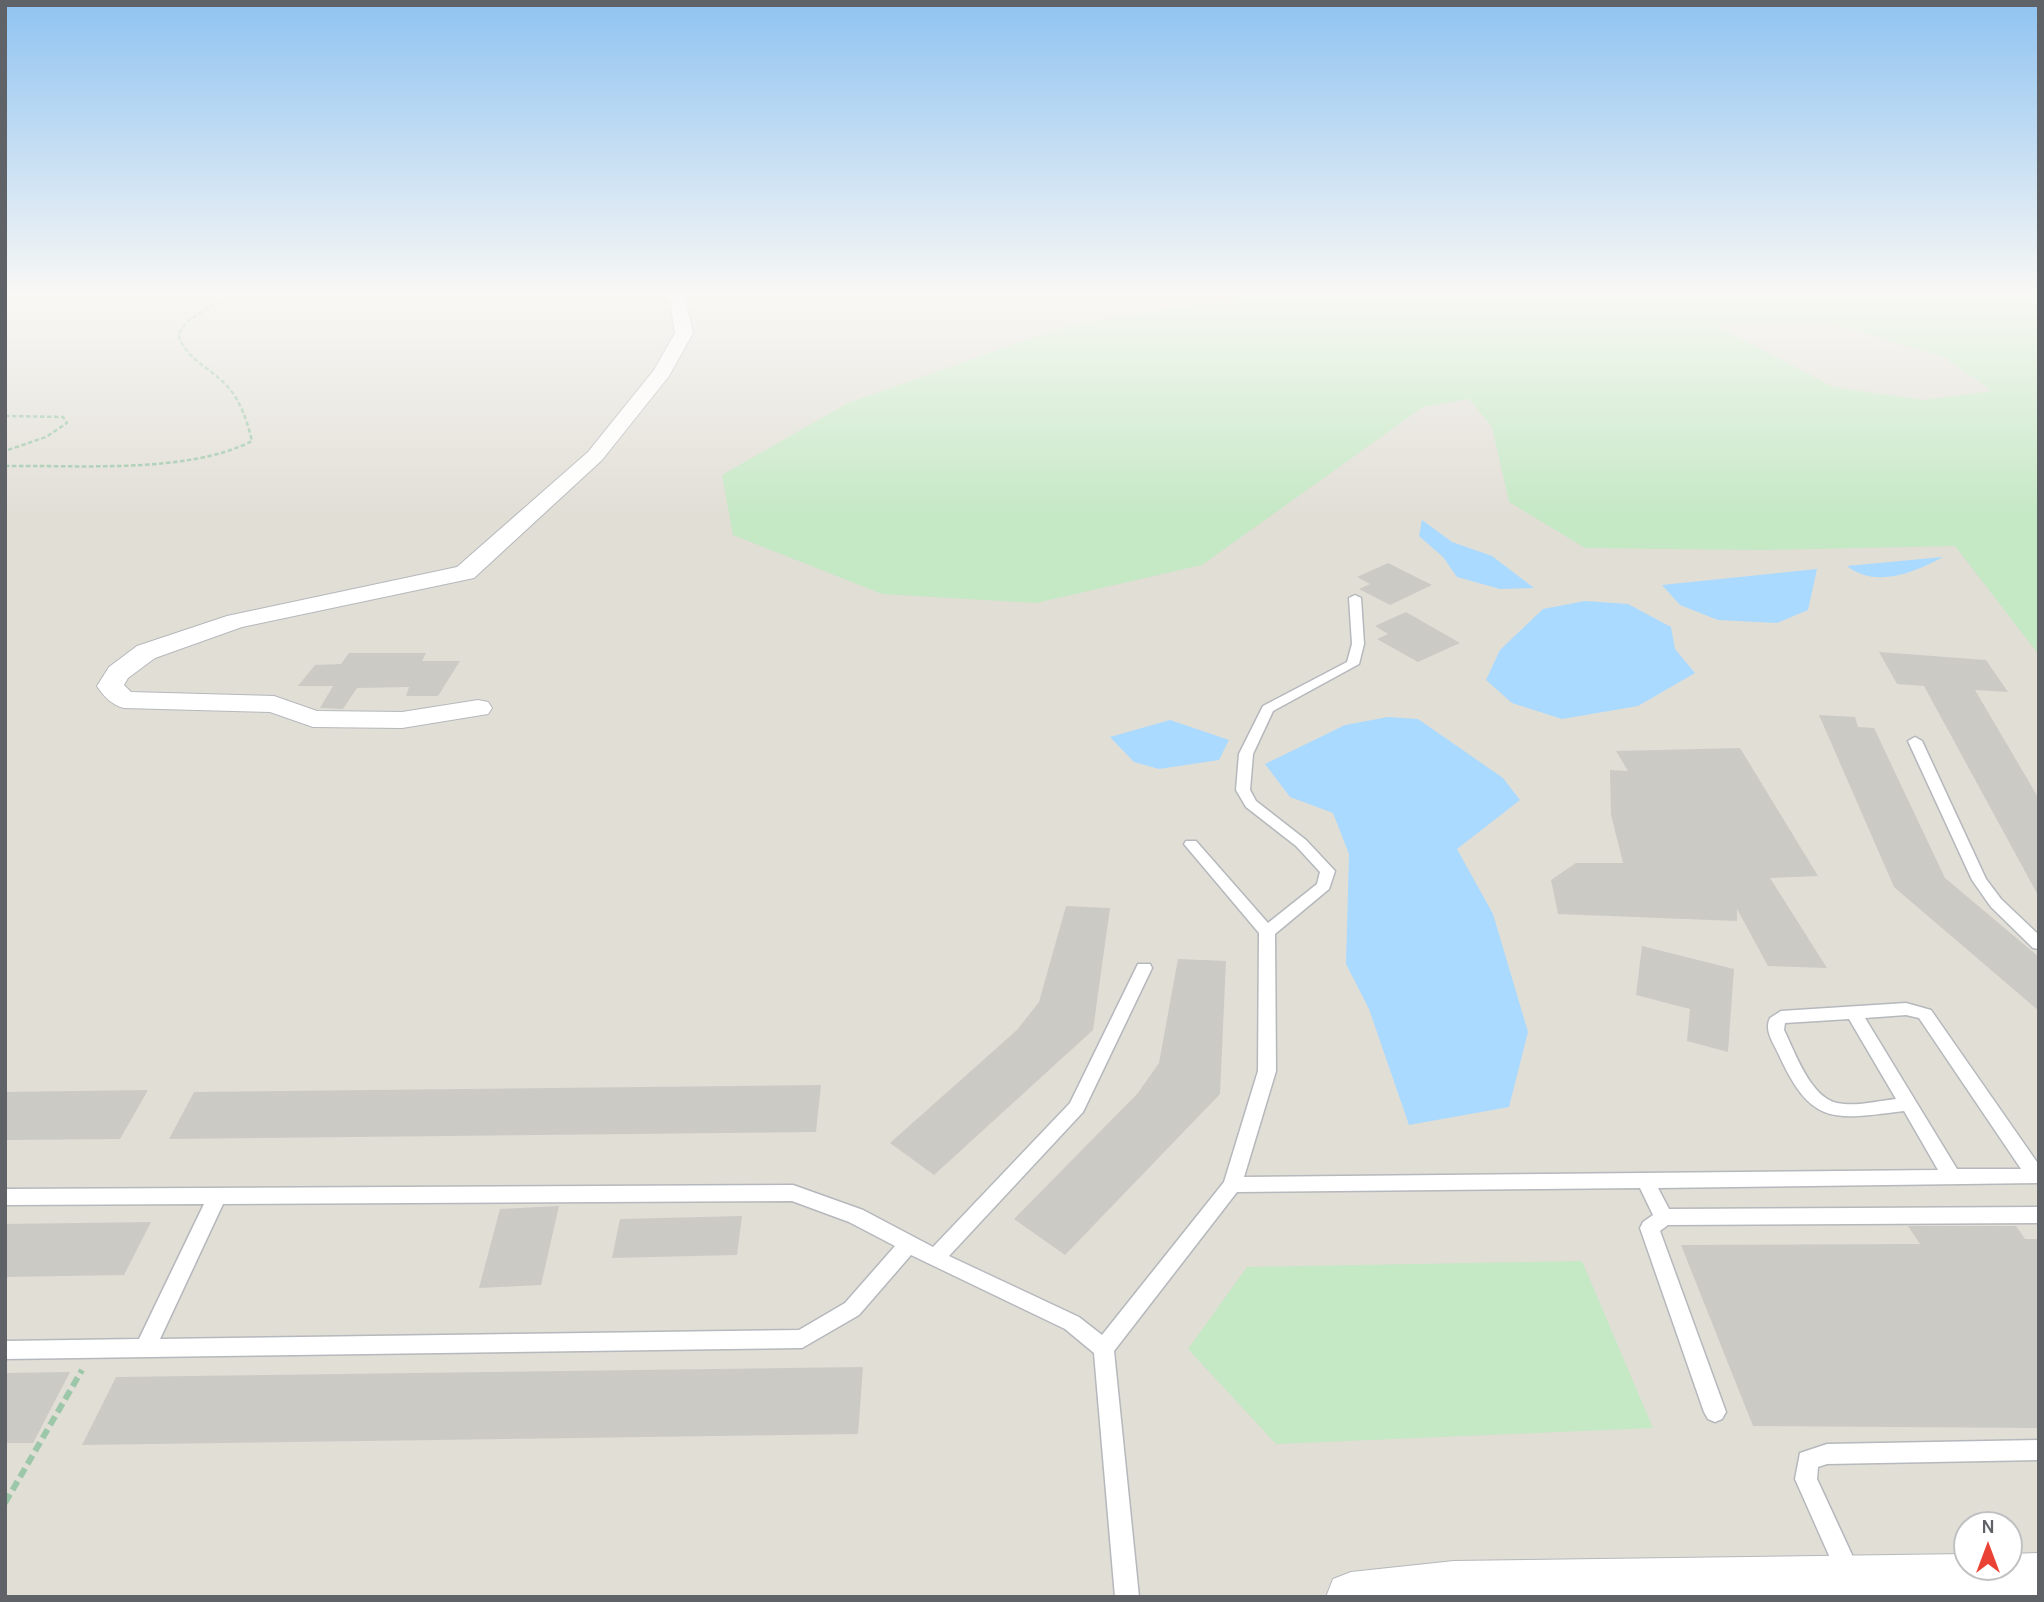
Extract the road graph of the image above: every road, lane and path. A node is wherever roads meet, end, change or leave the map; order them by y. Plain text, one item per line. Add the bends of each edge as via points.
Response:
1 (202, 367) edge
2 (665, 367) edge
3 (5, 416) edge
4 (5, 451) edge
5 (5, 466) edge
6 (1354, 598) dead end
7 (478, 708) dead end
8 (1915, 741) dead end
9 (1191, 844) dead end
10 (1266, 932) junction
11 (2039, 944) edge
12 (1144, 968) dead end
13 (1854, 1013) junction
14 (1908, 1104) junction
15 (2037, 1176) edge
16 (1952, 1177) junction
17 (1645, 1180) junction
18 (1232, 1185) junction
19 (5, 1197) edge
20 (217, 1197) junction
21 (2039, 1215) edge
22 (1664, 1217) junction
23 (910, 1243) junction
24 (935, 1258) junction
25 (145, 1348) junction
26 (94, 1349) junction
27 (1104, 1349) junction
28 (5, 1350) edge
29 (1715, 1412) dead end
30 (2039, 1450) edge
31 (5, 1503) edge
32 (2039, 1578) edge
33 (1852, 1581) junction
34 (1127, 1597) edge
35 (1351, 1597) edge

1 - 5 path via 225,383 243,407 252,442 244,448 146,463
2 - 7 street via 595,456 465,573 236,621 146,652 118,673 110,686 124,700 274,704 313,719 402,720
3 - 4 path via 63,417 67,423 40,442
6 - 10 lane via 1358,644 1353,664 1268,709 1245,754 1243,790 1251,804 1301,842 1328,871 1324,886
8 - 11 lane via 1979,880
9 - 10 lane
10 - 18 lane via 1267,1071
12 - 24 lane via 1077,1107
13 - 14 lane
13 - 14 lane via 1781,1017 1776,1030 1810,1093 1828,1107 1838,1111
13 - 15 lane via 1906,1009 1925,1014
14 - 16 lane
15 - 16 lane
16 - 17 lane
17 - 18 lane
17 - 22 lane
18 - 27 lane
19 - 20 lane
20 - 23 lane via 793,1193 856,1216
20 - 25 lane
21 - 22 lane
22 - 29 lane via 1650,1228
23 - 24 lane
23 - 25 lane via 852,1308 802,1339
24 - 27 lane via 1072,1323
25 - 26 lane
26 - 28 lane
26 - 31 path
27 - 34 lane
30 - 33 lane via 1827,1454 1808,1461 1805,1479
32 - 33 street
33 - 35 street via 1454,1586

